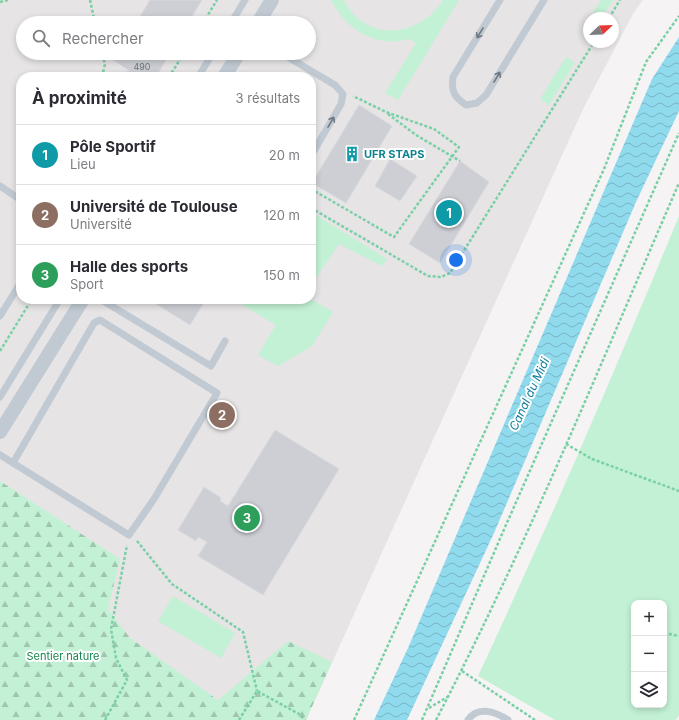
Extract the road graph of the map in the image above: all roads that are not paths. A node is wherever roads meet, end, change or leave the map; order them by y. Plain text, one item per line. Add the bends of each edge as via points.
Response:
1 (245, 0) edge
2 (272, 0) edge
3 (500, 0) edge
4 (544, 0) edge
5 (235, 16) edge
6 (262, 16) edge
7 (209, 60) edge
8 (235, 60) edge
9 (294, 60) edge
10 (201, 72) edge
11 (227, 72) edge
12 (313, 72) edge
13 (316, 74) edge
14 (316, 147) edge
15 (0, 186) edge
16 (16, 197) edge
17 (16, 290) edge
18 (57, 304) edge
19 (80, 304) edge
20 (108, 304) edge
21 (0, 316) edge
22 (225, 341) dead end
23 (0, 397) edge
24 (0, 432) edge
25 (0, 455) edge
26 (13, 463) junction
27 (468, 720) edge
28 (508, 720) edge

1 - 5 lane
2 - 6 street
3 -> 4 lane via 453,77 451,88 456,98 466,105 477,103 486,95
7 - 10 lane
8 - 11 street
12 -> 9 lane
14 -> 13 lane via 341,104 343,94 335,85
15 - 16 lane
17 - 21 lane
18 - 23 lane
19 - 24 street
20 - 22 lane via 211,366
25 - 26 lane
26 - 26 lane via 94,323 100,320 218,393 154,499 128,535
27 - 28 lane via 479,712 491,711

